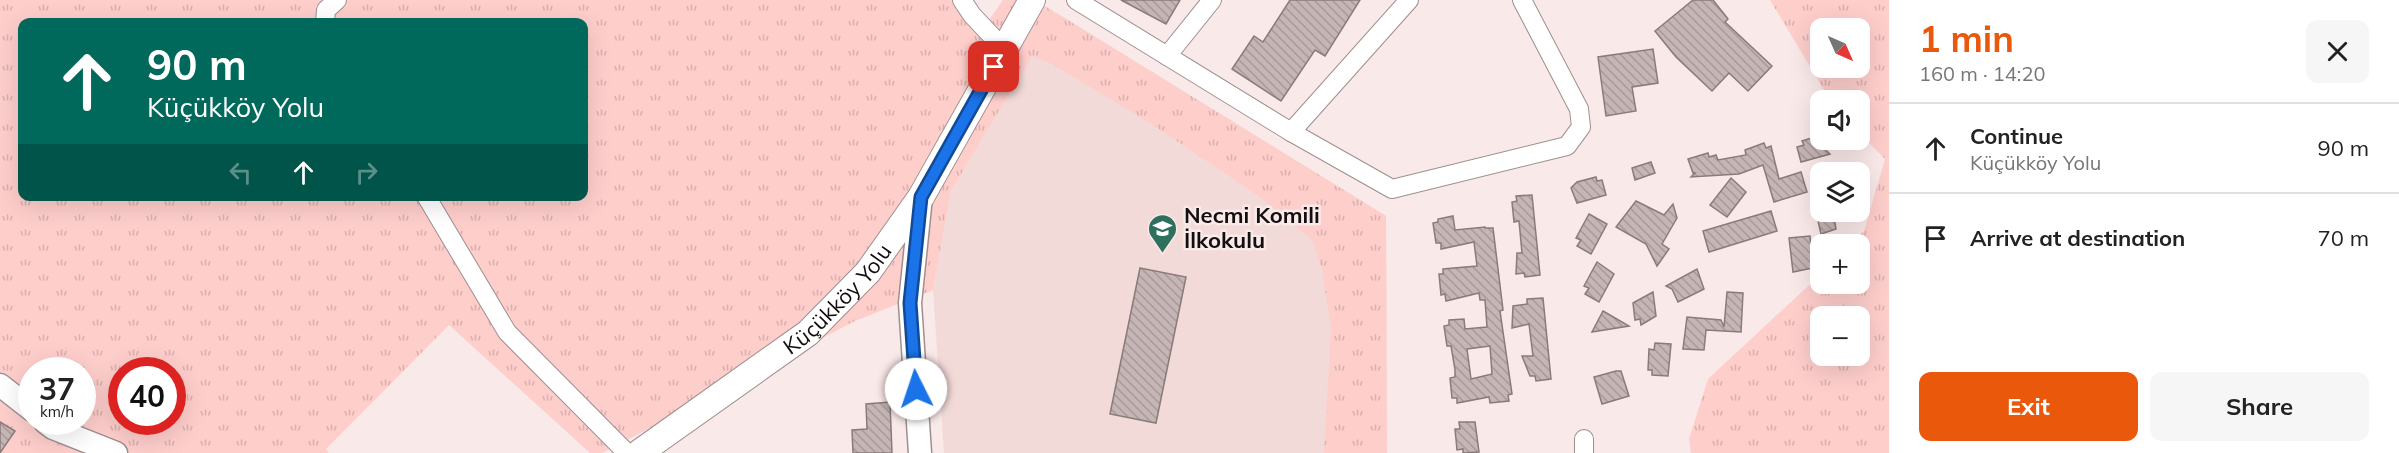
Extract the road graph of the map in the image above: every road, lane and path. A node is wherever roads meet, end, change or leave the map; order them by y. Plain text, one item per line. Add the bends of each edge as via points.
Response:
1 (337, 0) edge
2 (962, 0) edge
3 (1032, 0) edge
4 (1076, 0) edge
5 (1212, 0) edge
6 (1409, 0) edge
7 (1522, 0) edge
8 (325, 18) edge
9 (1005, 49) junction
10 (1167, 56) junction
11 (1291, 132) junction
12 (921, 197) junction
13 (429, 201) edge
14 (0, 385) edge
15 (18, 400) edge
16 (66, 435) edge
17 (92, 449) edge
18 (116, 453) edge
19 (627, 453) edge
20 (639, 453) edge
21 (920, 453) edge

1 - 8 street via 326,10
2 - 9 street
3 - 9 main road, Küçükköy Yolu
4 - 10 street
5 - 10 street
6 - 11 street
7 - 11 street via 1579,109 1581,127 1567,146 1392,189
9 - 12 main road, Küçükköy Yolu
10 - 11 street
12 - 20 main road, Küçükköy Yolu via 868,272 808,333
12 - 21 street via 910,303
13 - 19 street via 507,332
14 - 15 street
16 - 17 street
17 - 18 street

